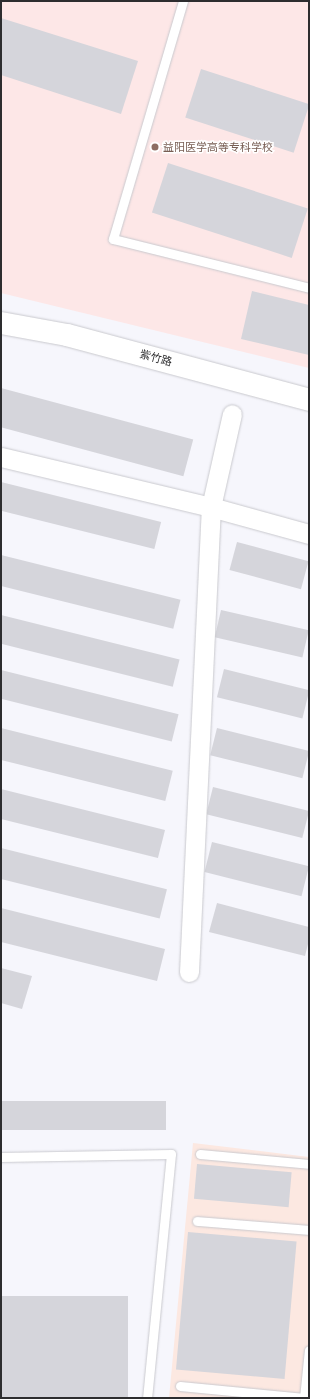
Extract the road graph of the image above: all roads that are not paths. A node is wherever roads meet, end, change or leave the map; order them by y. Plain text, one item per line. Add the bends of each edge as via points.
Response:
1 (183, 1) edge
2 (309, 286) edge
3 (1, 323) edge
4 (309, 400) edge
5 (232, 414) dead end
6 (1, 457) edge
7 (211, 507) junction
8 (309, 534) edge
9 (189, 972) dead end
10 (200, 1154) dead end
11 (1, 1157) edge
12 (309, 1164) edge
13 (197, 1221) dead end
14 (309, 1230) edge
15 (309, 1350) edge
16 (180, 1386) dead end
17 (147, 1398) edge
18 (304, 1398) edge

1 - 2 lane via 113,239
3 - 4 street, 紫竹路 via 67,334
5 - 7 street
6 - 7 street
7 - 8 street
7 - 9 street
10 - 12 lane
11 - 17 lane via 171,1154
13 - 14 lane
15 - 18 lane
16 - 18 lane

